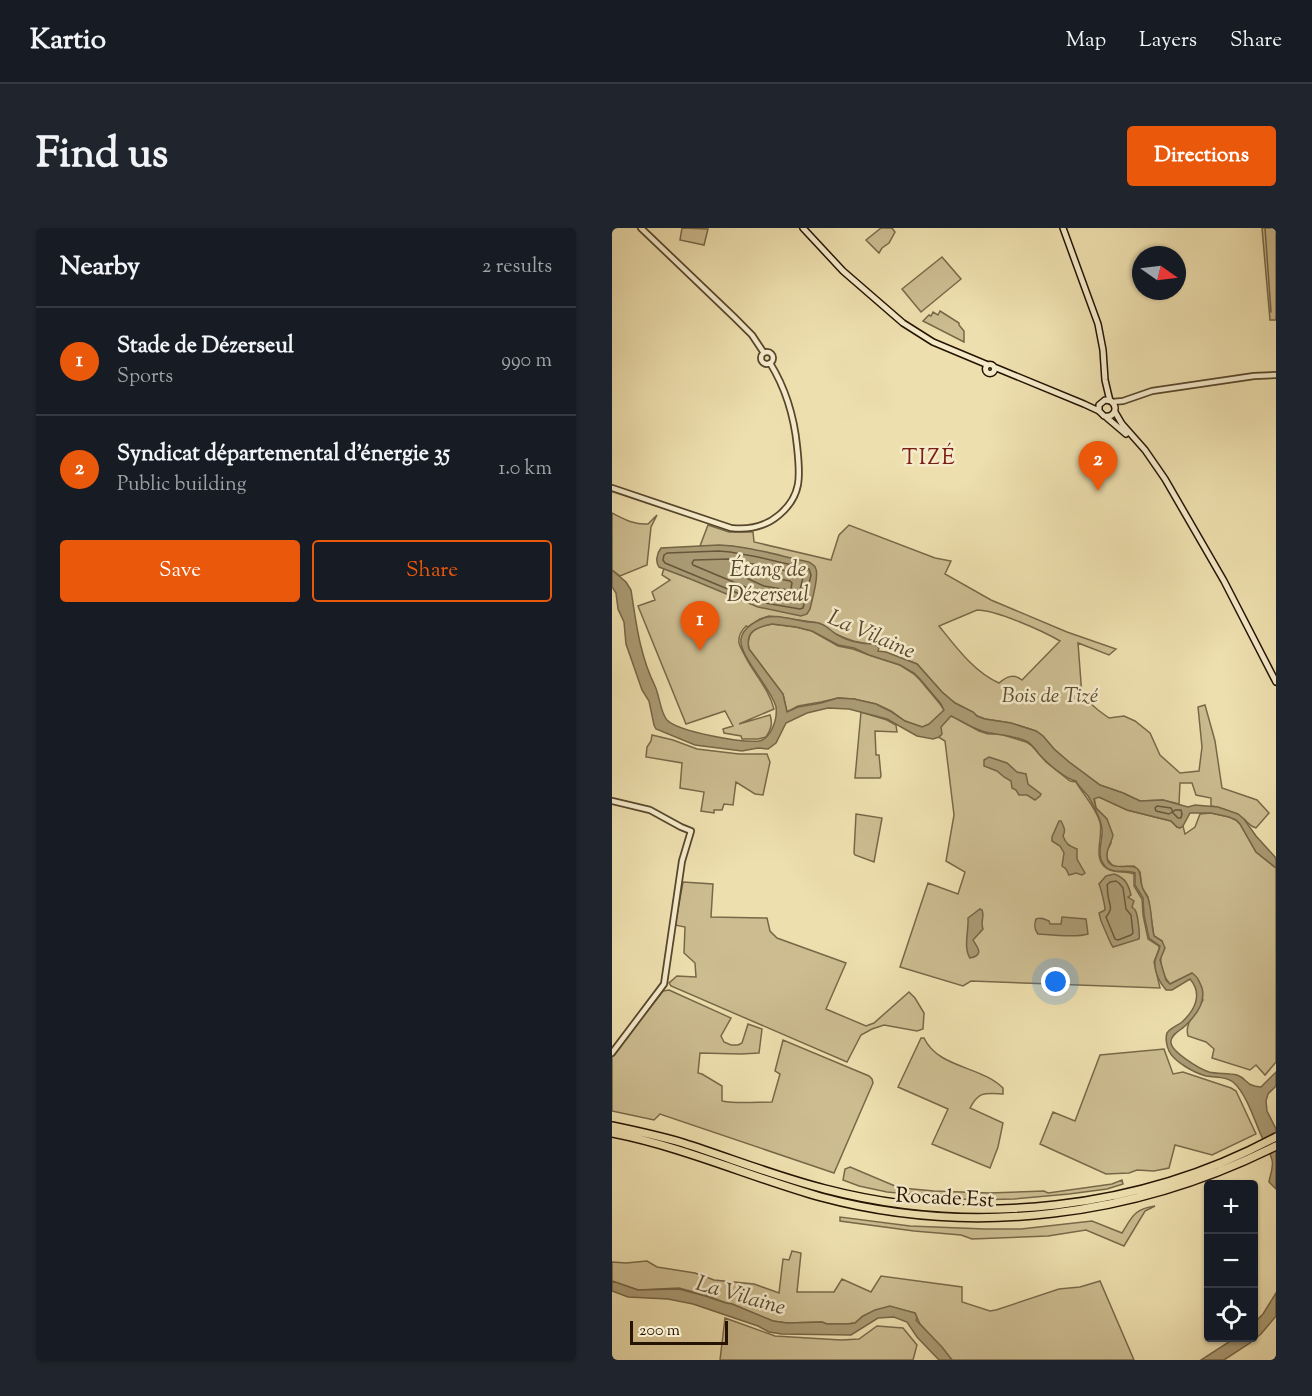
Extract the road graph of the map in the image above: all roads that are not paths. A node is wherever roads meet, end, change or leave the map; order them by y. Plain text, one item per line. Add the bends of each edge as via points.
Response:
1 (641, 228) edge
2 (802, 228) edge
3 (1063, 228) edge
4 (1276, 375) edge
5 (1105, 380) junction
6 (1111, 401) junction
7 (1123, 401) junction
8 (1101, 403) junction
9 (1084, 404) junction
10 (1099, 411) junction
11 (1115, 411) junction
12 (1106, 417) junction
13 (1153, 460) junction
14 (612, 488) edge
15 (1276, 682) edge
16 (612, 801) edge
17 (612, 1053) edge
18 (612, 1126) edge
19 (612, 1133) edge
20 (1276, 1135) edge
21 (1276, 1146) edge

1 - 14 street via 752,335 764,352 762,361 770,363 790,406 800,468 792,500 783,511 759,526 740,529
2 - 9 main road via 842,269 922,336 990,368
3 - 5 main road via 1096,315
4 - 7 street via 1152,391
5 - 6 main road
5 - 8 main road
6 - 7 street
6 - 8 main road
6 - 11 main road
7 - 11 street
8 - 9 main road
8 - 10 main road
9 - 10 main road
10 - 12 main road
11 - 12 main road
11 - 13 main road
12 - 13 main road
13 - 15 main road via 1224,581
16 - 17 street via 650,810 691,831 682,861 664,984
18 - 20 highway, Rocade Est via 682,1143 826,1189 914,1206 972,1209 1037,1207 1156,1185
19 - 21 highway, Rocade Est via 674,1148 823,1197 913,1214 972,1217 1030,1216 1158,1193

